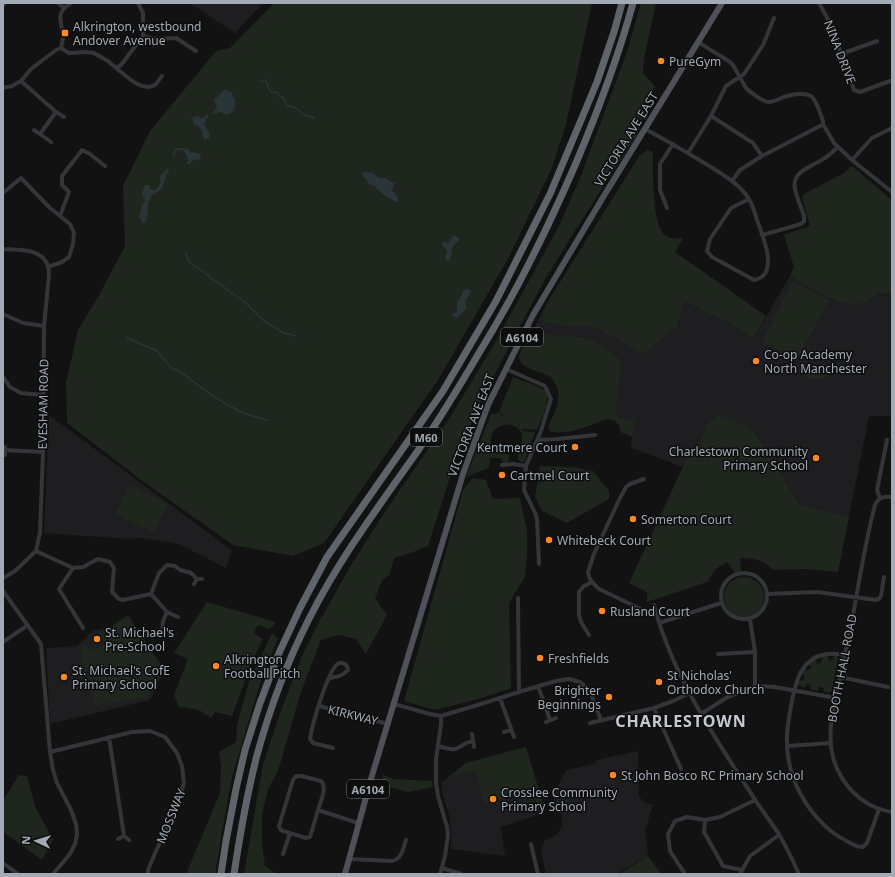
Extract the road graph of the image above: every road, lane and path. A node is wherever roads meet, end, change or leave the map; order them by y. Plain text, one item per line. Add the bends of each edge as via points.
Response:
1 (58, 3) edge
2 (70, 3) edge
3 (138, 3) edge
4 (622, 3) edge
5 (633, 3) edge
6 (722, 3) edge
7 (818, 3) edge
8 (63, 7) junction
9 (774, 18) dead end
10 (143, 36) junction
11 (698, 42) junction
12 (877, 42) dead end
13 (61, 48) junction
14 (196, 51) dead end
15 (842, 54) junction
16 (116, 68) junction
17 (162, 76) dead end
18 (739, 77) junction
19 (21, 81) junction
20 (890, 81) dead end
21 (3, 88) edge
22 (56, 112) junction
23 (712, 116) junction
24 (64, 117) dead end
25 (824, 124) junction
26 (892, 128) edge
27 (645, 129) junction
28 (34, 130) dead end
29 (40, 134) junction
30 (51, 142) dead end
31 (673, 144) junction
32 (838, 147) junction
33 (688, 153) junction
34 (762, 156) junction
35 (852, 160) junction
36 (105, 166) dead end
37 (732, 180) junction
38 (892, 192) edge
39 (3, 193) edge
40 (749, 199) junction
41 (667, 208) dead end
42 (60, 216) junction
43 (762, 235) junction
44 (3, 249) edge
45 (48, 267) junction
46 (3, 314) edge
47 (44, 326) junction
48 (506, 369) junction
49 (3, 377) edge
50 (44, 395) junction
51 (595, 435) dead end
52 (537, 440) junction
53 (887, 440) dead end
54 (5, 451) dead end
55 (43, 452) junction
56 (502, 465) dead end
57 (526, 466) junction
58 (644, 479) dead end
59 (892, 497) edge
60 (880, 498) junction
61 (36, 551) junction
62 (165, 559) dead end
63 (539, 564) dead end
64 (166, 565) junction
65 (73, 568) junction
66 (884, 577) dead end
67 (3, 578) edge
68 (197, 579) junction
69 (202, 579) dead end
70 (592, 582) junction
71 (194, 584) dead end
72 (3, 591) edge
73 (151, 594) junction
74 (767, 594) junction
75 (518, 598) dead end
76 (856, 598) junction
77 (721, 603) junction
78 (654, 605) dead end
79 (167, 612) junction
80 (656, 612) junction
81 (178, 617) dead end
82 (750, 619) junction
83 (659, 623) junction
84 (28, 625) junction
85 (83, 628) dead end
86 (162, 632) dead end
87 (588, 635) dead end
88 (3, 642) edge
89 (756, 652) junction
90 (718, 654) dead end
91 (845, 655) junction
92 (840, 677) junction
93 (329, 678) junction
94 (538, 686) junction
95 (756, 686) junction
96 (888, 687) dead end
97 (794, 690) junction
98 (519, 692) junction
99 (690, 693) junction
100 (500, 698) junction
101 (836, 698) junction
102 (394, 704) junction
103 (319, 706) junction
104 (654, 708) junction
105 (700, 714) junction
106 (441, 716) junction
107 (556, 718) dead end
108 (601, 720) junction
109 (590, 723) dead end
110 (388, 724) junction
111 (511, 730) junction
112 (504, 732) dead end
113 (472, 734) dead end
114 (109, 737) junction
115 (514, 737) dead end
116 (473, 741) junction
117 (830, 743) junction
118 (438, 746) junction
119 (787, 746) junction
120 (474, 747) dead end
121 (333, 748) dead end
122 (50, 752) junction
123 (681, 769) dead end
124 (755, 800) junction
125 (879, 809) junction
126 (318, 810) junction
127 (892, 812) edge
128 (705, 820) junction
129 (358, 823) junction
130 (290, 834) junction
131 (124, 836) junction
132 (780, 836) junction
133 (118, 839) dead end
134 (129, 840) dead end
135 (406, 840) dead end
136 (531, 844) dead end
137 (283, 854) dead end
138 (349, 859) junction
139 (3, 863) edge
140 (442, 868) junction
141 (741, 872) edge
142 (18, 874) edge
143 (54, 874) edge
144 (148, 874) edge
145 (221, 874) edge
146 (234, 874) edge
147 (344, 874) edge
148 (440, 874) edge
149 (461, 874) edge
150 (538, 874) edge
151 (685, 874) edge
152 (799, 874) edge

1 - 8 street
2 - 8 street
3 - 10 street via 143,13
4 - 145 highway, M60 via 597,82 553,187 496,302 443,391 326,557 279,653 245,750
5 - 146 highway, M60 via 607,85 560,199 508,304 452,398 333,575 291,658 257,754
6 - 11 main road, VICTORIA AVE EAST / A6104
7 - 15 street, NINA DRIVE via 830,23
8 - 13 street via 60,17 63,37
9 - 18 street via 763,45 744,74
10 - 14 street via 153,39 176,38
10 - 16 street
11 - 18 street via 730,62
11 - 27 main road, VICTORIA AVE EAST / A6104
12 - 15 street
13 - 16 street via 69,53 94,53
13 - 19 street via 31,69
15 - 20 street, NINA DRIVE via 854,90 860,92
16 - 17 street via 141,86 149,87 156,84
18 - 23 street via 726,86
18 - 25 street via 749,91 768,102 789,95 810,96
19 - 21 street
19 - 22 street
22 - 24 street
22 - 29 street
23 - 33 street
23 - 34 street via 753,143
25 - 32 street
25 - 34 street
26 - 35 street via 872,138
27 - 31 street
27 - 48 main road, VICTORIA AVE EAST / A6104 via 533,315
28 - 29 street
29 - 30 street
31 - 33 street
31 - 41 street via 660,164 660,190
32 - 35 street
32 - 43 street via 796,177 795,188 804,221
33 - 37 street
34 - 37 street via 740,170
35 - 38 street
36 - 42 street via 82,150 62,176 62,185 70,192
37 - 40 street
39 - 42 street via 21,178
40 - 43 street
40 - 43 street via 731,208 710,239 707,251 712,258 751,279 758,279 764,276 768,266
42 - 45 street via 70,224 74,233 73,244 69,257
44 - 45 street via 33,252 41,256
45 - 47 street, EVESHAM ROAD
46 - 47 street via 23,323
47 - 50 street, EVESHAM ROAD
48 - 52 street via 545,386 551,399
48 - 102 main road, VICTORIA AVE EAST / A6104 via 488,405 463,474
49 - 50 street via 10,387 21,393
50 - 55 street, EVESHAM ROAD
51 - 52 street
52 - 57 street
53 - 60 street via 877,490
54 - 55 street
55 - 61 street, EVESHAM ROAD via 40,532
56 - 57 street
57 - 63 street via 524,490 537,519
58 - 70 street via 626,487 619,500 588,572
59 - 60 street
60 - 76 street, BOOTH HALL ROAD via 876,501 874,509
61 - 65 street
61 - 67 street via 15,571
62 - 64 street
64 - 68 street via 191,573
64 - 73 street via 159,573
65 - 73 street via 83,567 98,559 110,562 114,568 112,592 119,599
65 - 85 street via 59,590
66 - 76 street via 879,599
68 - 69 street
68 - 71 street
70 - 80 street via 599,590 647,612
70 - 87 street via 579,592 580,622
72 - 84 street
73 - 79 street
74 - 76 street via 817,592
74 - 77 street via 766,588 754,575 740,573 725,582 721,590
74 - 82 street via 764,609
75 - 98 street
76 - 91 street, BOOTH HALL ROAD
77 - 82 street via 732,617
77 - 83 street
78 - 80 street
79 - 81 street
79 - 86 street
80 - 83 street
82 - 89 street
83 - 99 street
84 - 88 street
84 - 122 street via 41,644
89 - 90 street
89 - 95 street
91 - 92 street, BOOTH HALL ROAD
91 - 97 street via 825,655 810,660 801,670
92 - 96 street
92 - 101 street, BOOTH HALL ROAD
93 - 93 street via 338,664 345,663 348,670 345,673
93 - 103 street
94 - 98 street
94 - 107 street via 548,722
94 - 108 street via 569,679 580,682 590,692
95 - 97 street
95 - 105 street via 726,698
97 - 101 street
97 - 119 street via 788,718
98 - 100 street
99 - 104 street
99 - 105 street
100 - 106 street
100 - 111 street
101 - 117 street, BOOTH HALL ROAD
102 - 106 street
102 - 110 main road, VICTORIA AVE EAST / A6104
103 - 110 street, KIRKWAY
103 - 121 street via 310,739 313,743
104 - 108 street
104 - 123 street
105 - 124 street
106 - 118 street
108 - 109 street
110 - 129 main road, VICTORIA AVE EAST / A6104
111 - 112 street
111 - 115 street
113 - 116 street
114 - 122 street, MOSSWAY
114 - 131 street
114 - 144 street, MOSSWAY via 150,731 165,737 177,753 182,766 184,783 176,809
116 - 118 street via 468,741 455,749
116 - 120 street
117 - 119 street
117 - 125 street, BOOTH HALL ROAD via 835,762 846,784 860,798
118 - 140 street via 436,789 448,835
119 - 125 street via 793,777 804,802 839,836 863,847 867,843
122 - 143 street via 57,784 71,810 78,834 70,854
124 - 128 street via 720,817
124 - 132 street
125 - 127 street, BOOTH HALL ROAD
126 - 129 street
126 - 130 street via 310,837
126 - 130 street via 324,789 323,782 296,776 279,826 281,831
128 - 141 street via 704,832 723,866
128 - 151 street via 687,817 675,821 668,834 670,851
129 - 138 main road, VICTORIA AVE EAST / A6104
130 - 137 street
131 - 133 street
131 - 134 street
132 - 141 street via 750,856
132 - 152 street
135 - 138 street via 400,857 396,860
136 - 150 street
138 - 147 main road, VICTORIA AVE EAST / A6104
139 - 142 street
140 - 148 street
140 - 149 street

